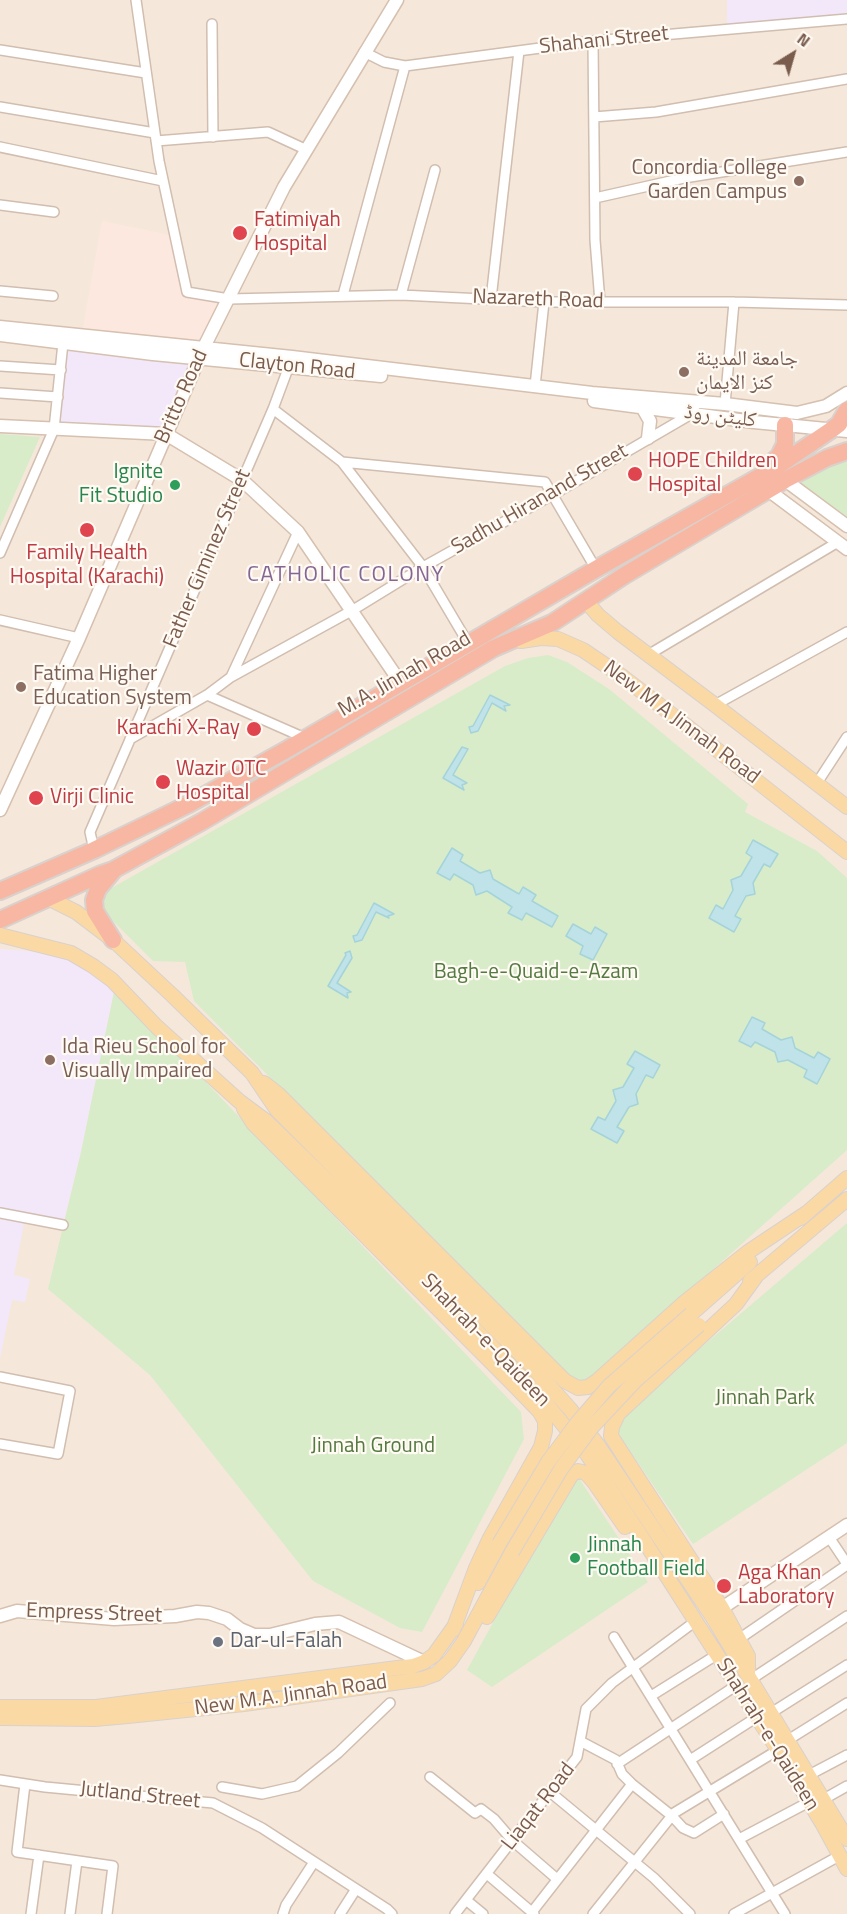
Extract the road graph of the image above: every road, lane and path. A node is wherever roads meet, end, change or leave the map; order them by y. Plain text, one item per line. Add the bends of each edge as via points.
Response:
1 (136, 0) edge
2 (397, 0) edge
3 (847, 19) edge
4 (212, 24) dead end
5 (593, 41) junction
6 (0, 50) edge
7 (519, 51) junction
8 (364, 52) junction
9 (405, 66) junction
10 (146, 73) junction
11 (847, 79) edge
12 (0, 107) edge
13 (594, 117) junction
14 (213, 136) junction
15 (155, 137) junction
16 (0, 147) edge
17 (307, 150) junction
18 (847, 152) edge
19 (435, 170) dead end
20 (163, 181) junction
21 (595, 198) junction
22 (0, 205) edge
23 (54, 212) dead end
24 (0, 291) edge
25 (343, 295) junction
26 (401, 295) junction
27 (52, 297) dead end
28 (229, 299) junction
29 (491, 299) junction
30 (600, 302) junction
31 (734, 302) junction
32 (544, 303) junction
33 (847, 305) edge
34 (0, 327) edge
35 (0, 335) edge
36 (63, 343) junction
37 (201, 353) junction
38 (0, 366) edge
39 (289, 366) junction
40 (61, 370) junction
41 (535, 386) junction
42 (0, 393) edge
43 (847, 393) edge
44 (58, 397) junction
45 (725, 404) junction
46 (642, 407) junction
47 (694, 407) junction
48 (273, 409) junction
49 (847, 410) edge
50 (785, 425) junction
51 (0, 426) edge
52 (54, 429) junction
53 (839, 430) edge
54 (166, 434) junction
55 (648, 438) junction
56 (847, 451) edge
57 (342, 462) junction
58 (242, 480) junction
59 (753, 480) junction
60 (785, 480) junction
61 (768, 490) junction
62 (554, 495) junction
63 (847, 526) edge
64 (298, 532) junction
65 (842, 546) edge
66 (0, 553) edge
67 (423, 567) junction
68 (596, 569) junction
69 (586, 601) junction
70 (352, 610) junction
71 (537, 619) junction
72 (0, 620) edge
73 (847, 632) edge
74 (79, 638) junction
75 (558, 639) junction
76 (468, 644) junction
77 (498, 646) junction
78 (648, 655) junction
79 (231, 677) junction
80 (400, 682) junction
81 (207, 695) junction
82 (715, 705) junction
83 (847, 737) edge
84 (306, 738) junction
85 (130, 739) junction
86 (817, 783) junction
87 (847, 807) edge
88 (0, 810) edge
89 (94, 850) junction
90 (847, 852) edge
91 (113, 870) junction
92 (2, 889) edge
93 (48, 898) junction
94 (0, 920) edge
95 (0, 935) edge
96 (113, 940) junction
97 (252, 1073) junction
98 (239, 1101) junction
99 (277, 1110) junction
100 (266, 1121) junction
101 (847, 1178) edge
102 (847, 1199) edge
103 (808, 1212) junction
104 (0, 1213) edge
105 (63, 1225) dead end
106 (757, 1275) junction
107 (695, 1319) junction
108 (0, 1377) edge
109 (0, 1444) edge
110 (847, 1525) edge
111 (829, 1537) junction
112 (847, 1564) edge
113 (723, 1608) junction
114 (0, 1616) edge
115 (847, 1616) edge
116 (689, 1626) junction
117 (453, 1630) junction
118 (614, 1637) dead end
119 (739, 1639) junction
120 (464, 1641) junction
121 (718, 1654) junction
122 (424, 1662) junction
123 (847, 1665) edge
124 (633, 1668) junction
125 (745, 1681) junction
126 (651, 1696) junction
127 (390, 1703) dead end
128 (847, 1703) edge
129 (0, 1707) edge
130 (771, 1713) junction
131 (757, 1717) junction
132 (0, 1718) edge
133 (671, 1729) junction
134 (580, 1741) junction
135 (783, 1745) junction
136 (847, 1755) edge
137 (690, 1760) junction
138 (617, 1764) junction
139 (809, 1775) junction
140 (430, 1777) dead end
141 (0, 1780) edge
142 (26, 1784) junction
143 (632, 1784) junction
144 (847, 1786) edge
145 (222, 1787) dead end
146 (709, 1790) junction
147 (550, 1792) junction
148 (824, 1798) junction
149 (809, 1802) junction
150 (724, 1814) junction
151 (672, 1816) junction
152 (842, 1817) edge
153 (596, 1830) junction
154 (739, 1839) junction
155 (847, 1839) edge
156 (513, 1841) junction
157 (39, 1855) junction
158 (840, 1856) junction
159 (77, 1861) junction
160 (314, 1862) junction
161 (635, 1862) junction
162 (847, 1869) edge
163 (487, 1874) junction
164 (557, 1879) junction
165 (356, 1889) junction
166 (772, 1892) junction
167 (466, 1900) junction
168 (533, 1913) edge
169 (596, 1913) edge
170 (31, 1914) edge
171 (70, 1914) edge
172 (107, 1914) edge
173 (283, 1914) edge
174 (340, 1914) edge
175 (392, 1914) edge
176 (455, 1914) edge
177 (483, 1914) edge
178 (690, 1914) edge
179 (734, 1914) edge
180 (785, 1914) edge

1 - 10 street
2 - 8 street, Britto Road
3 - 5 street, Shahani Street
4 - 14 street
5 - 7 street, Shahani Street
5 - 13 street
6 - 10 street
7 - 9 street, Shahani Street
7 - 29 street
8 - 9 street, Shahani Street via 384,62
8 - 17 street, Britto Road
9 - 25 street
10 - 15 street
11 - 13 street via 656,112
12 - 15 street
13 - 21 street
14 - 15 street
14 - 17 street via 268,132
15 - 20 street
16 - 20 street
17 - 28 street, Britto Road via 284,187
18 - 21 street via 684,178
19 - 26 street
20 - 28 street, Nazareth Road via 187,292
21 - 30 street
22 - 23 street
24 - 27 street
25 - 26 street, Nazareth Road
25 - 28 street, Nazareth Road
26 - 29 street, Nazareth Road
28 - 37 street, Britto Road
29 - 32 street, Nazareth Road
30 - 31 street, Nazareth Road
30 - 32 street, Nazareth Road
31 - 33 street, Nazareth Road
31 - 45 street
32 - 41 street
34 - 37 street, Clayton Road
35 - 36 street, Clayton Road
36 - 37 street, Clayton Road
36 - 40 street
37 - 39 street, Clayton Road
37 - 41 street, Clayton Road via 292,357
37 - 54 street, Britto Road
38 - 40 street
39 - 46 street, Clayton Road
39 - 48 street, Father Giminez Street
40 - 44 street
41 - 47 street, Clayton Road
42 - 44 street
43 - 45 street, کلیٹن روڈ via 826,406 797,413
44 - 52 street
45 - 47 street, کلیٹن روڈ
46 - 47 street, کلیٹن روڈ
46 - 55 street via 650,421
47 - 50 street, کلیٹن روڈ
47 - 55 street, Sadhu Hiranand Street
48 - 57 street
48 - 58 street, Father Giminez Street
49 - 53 highway, M.A. Jinnah Road
50 - 53 street, کلیٹن روڈ
50 - 59 highway via 779,456
51 - 52 street
52 - 54 street
52 - 66 street
53 - 59 highway, M.A. Jinnah Road
54 - 58 street
54 - 74 street, Britto Road
55 - 62 street, Sadhu Hiranand Street
56 - 60 highway, M.A. Jinnah Road
57 - 62 street via 545,482
57 - 67 street
58 - 64 street
58 - 85 street, Father Giminez Street
59 - 68 highway, M.A. Jinnah Road
60 - 61 highway, M.A. Jinnah Road
60 - 63 street
61 - 65 street
61 - 69 highway, M.A. Jinnah Road
62 - 67 street, Sadhu Hiranand Street
62 - 68 street
64 - 70 street
64 - 79 street
65 - 78 street
67 - 70 street, Sadhu Hiranand Street
67 - 76 street
68 - 71 highway, M.A. Jinnah Road
69 - 71 highway, M.A. Jinnah Road
69 - 78 main road, New M A Jinnah Road via 605,622
70 - 79 street, Sadhu Hiranand Street
70 - 80 street
71 - 75 main road
71 - 76 highway, M.A. Jinnah Road
71 - 77 highway, M.A. Jinnah Road
72 - 74 street
73 - 82 street
74 - 88 street, Britto Road
75 - 77 main road, New M A Jinnah Road via 531,639
75 - 90 main road, New M A Jinnah Road via 583,650 623,677
76 - 80 highway, M.A. Jinnah Road
77 - 91 highway, M.A. Jinnah Road via 203,822
78 - 82 main road, New M A Jinnah Road
79 - 81 street, Sadhu Hiranand Street
80 - 84 highway, M.A. Jinnah Road
81 - 84 street
81 - 85 street, Sadhu Hiranand Street
82 - 86 main road, New M A Jinnah Road
83 - 86 street
84 - 89 highway, M.A. Jinnah Road via 189,804
85 - 89 street, Father Giminez Street via 90,832
86 - 87 main road, New M A Jinnah Road
89 - 92 highway, M.A. Jinnah Road
91 - 93 highway, M.A. Jinnah Road
91 - 96 highway via 98,888 94,900 94,911
92 - 93 highway
93 - 94 highway, M.A. Jinnah Road
93 - 96 main road, Shahrah-e-Qaideen via 76,912
95 - 98 main road, Shahrah-e-Qaideen via 59,949 93,966
96 - 97 main road, Shahrah-e-Qaideen
97 - 99 main road, Shahrah-e-Qaideen
97 - 103 main road via 278,1094 565,1381 578,1388 597,1381 685,1302 748,1252
98 - 100 main road, Shahrah-e-Qaideen
98 - 117 main road via 253,1123 512,1383 544,1421 546,1431 541,1447 489,1540
99 - 100 main road
99 - 125 main road, Shahrah-e-Qaideen via 570,1409 712,1616
100 - 121 main road, Shahrah-e-Qaideen via 559,1417
101 - 103 main road
102 - 106 main road
103 - 107 main road
104 - 105 street
106 - 107 main road
106 - 113 main road via 736,1304 618,1414 612,1426 611,1436
107 - 117 main road, bridge via 615,1381 578,1422 548,1462
107 - 120 main road, New M.A. Jinnah Road, bridge via 591,1428 561,1469
108 - 109 street via 70,1391 57,1454
110 - 111 street
111 - 112 street
111 - 113 street
112 - 119 street
113 - 119 main road
114 - 122 street, Empress Street via 18,1611 114,1619 209,1612 254,1635 339,1622
115 - 125 street
116 - 120 main road via 594,1482 578,1471 565,1484 482,1625
116 - 121 main road
116 - 124 street, Liaqat Road
117 - 122 main road
118 - 124 street
119 - 125 main road via 748,1656
120 - 132 main road, New M.A. Jinnah Road via 443,1668 422,1679 128,1716
121 - 125 main road, Shahrah-e-Qaideen
121 - 126 street
122 - 129 main road, New M.A. Jinnah Road via 96,1707
123 - 130 street
124 - 126 street
124 - 134 street, Liaqat Road via 586,1709
125 - 130 main road, Shahrah-e-Qaideen
125 - 131 main road, Shahrah-e-Qaideen
125 - 133 street
126 - 133 street
127 - 145 street via 297,1786 262,1794
128 - 135 street
130 - 135 main road, Shahrah-e-Qaideen
131 - 135 main road, Shahrah-e-Qaideen
131 - 137 street
133 - 137 street
133 - 138 street
134 - 138 street
134 - 147 street, Liaqat Road via 577,1757
135 - 139 main road, Shahrah-e-Qaideen
135 - 146 street
135 - 149 main road, Shahrah-e-Qaideen
136 - 139 street
137 - 146 street
138 - 143 street
139 - 148 main road, Shahrah-e-Qaideen
140 - 156 street via 475,1813 481,1809 494,1819
141 - 142 street, Jutland Street
142 - 157 street via 16,1852
142 - 160 street, Jutland Street via 213,1803 262,1828
143 - 151 street
143 - 153 street
144 - 148 street
146 - 150 street
146 - 151 street
147 - 153 street
147 - 156 street, Liaqat Road
148 - 152 main road, Shahrah-e-Qaideen
149 - 154 street
149 - 158 main road, Shahrah-e-Qaideen
150 - 151 street via 694,1833
150 - 154 street
151 - 161 street
152 - 155 main road, Shahrah-e-Qaideen
153 - 161 street
153 - 164 street
154 - 166 street
156 - 163 street, Liaqat Road
156 - 164 street
157 - 159 street
157 - 170 street
158 - 162 main road, Shahrah-e-Qaideen
158 - 166 street
159 - 171 street
159 - 172 street via 113,1866
160 - 165 street, Jutland Street
160 - 173 street
161 - 169 street
161 - 178 street
163 - 167 street, Liaqat Road
163 - 168 street
164 - 168 street
165 - 174 street
165 - 175 street, Jutland Street
166 - 179 street
166 - 180 street
167 - 176 street, Liaqat Road
167 - 177 street

